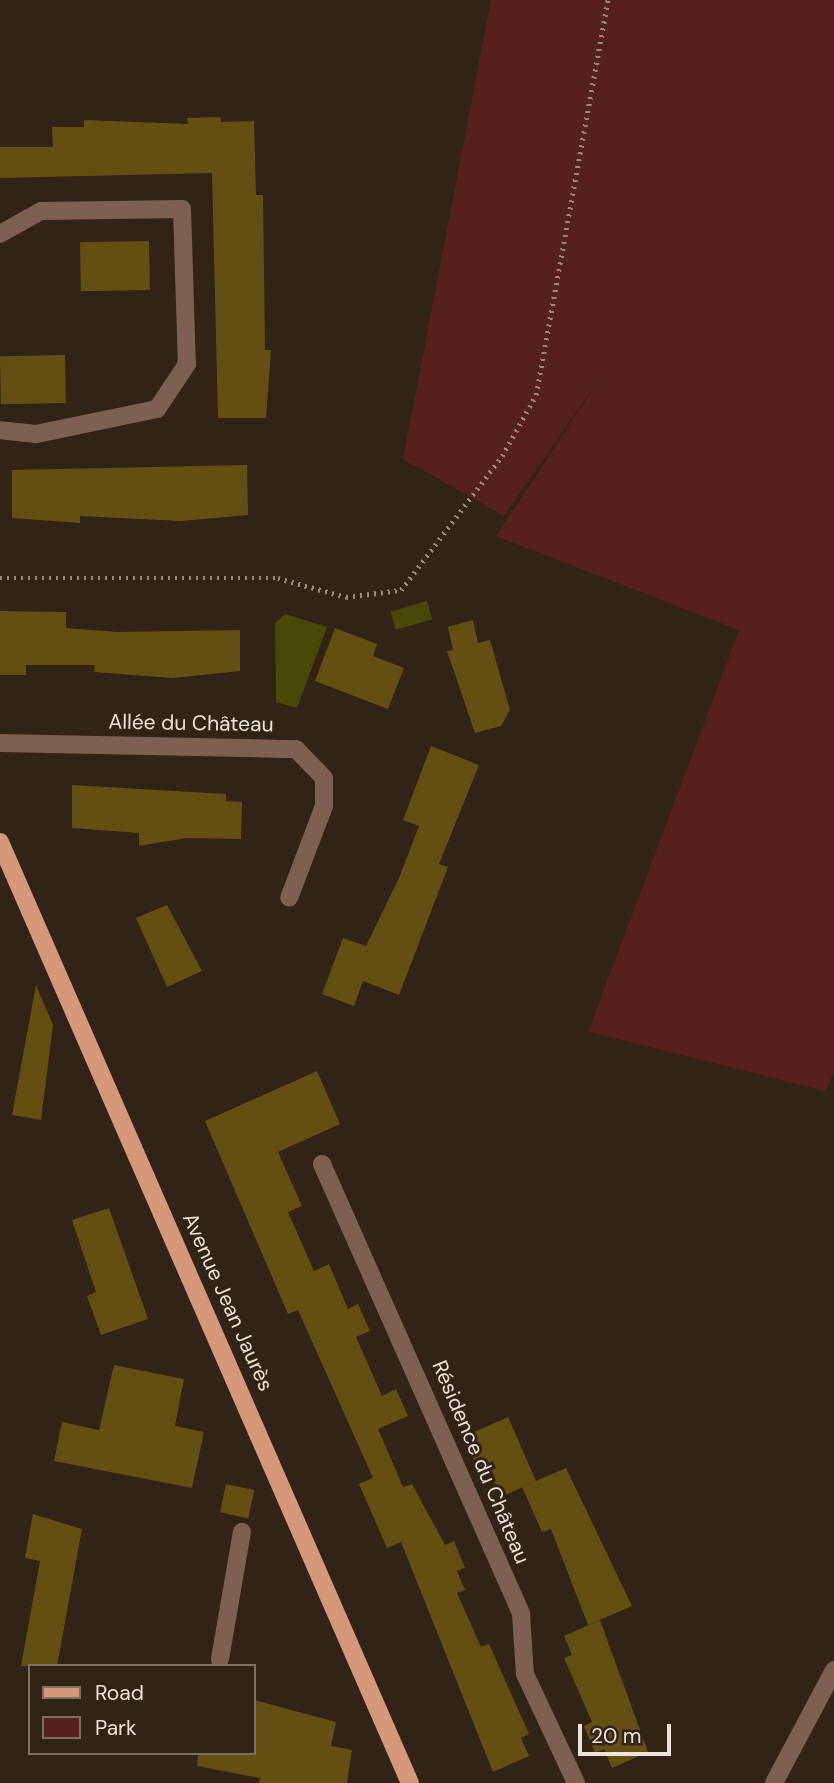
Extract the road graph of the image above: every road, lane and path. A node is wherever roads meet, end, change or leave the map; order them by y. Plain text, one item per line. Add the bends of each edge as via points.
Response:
1 (608, 0) edge
2 (0, 234) edge
3 (0, 430) edge
4 (0, 578) edge
5 (0, 743) edge
6 (0, 842) edge
7 (289, 898) dead end
8 (322, 1164) dead end
9 (242, 1532) dead end
10 (220, 1659) dead end
11 (834, 1670) edge
12 (410, 1783) edge
13 (576, 1783) edge
14 (774, 1783) edge

1 - 4 path via 536,395 502,456 401,590 346,597 278,578
2 - 3 street via 41,211 182,209 187,364 157,408 36,434
5 - 7 street, Allée du Château via 296,749 324,778 324,806
6 - 12 main road, Avenue Jean Jaurès
8 - 13 street, Résidence du Château via 516,1602 525,1674
9 - 10 street
11 - 14 street

